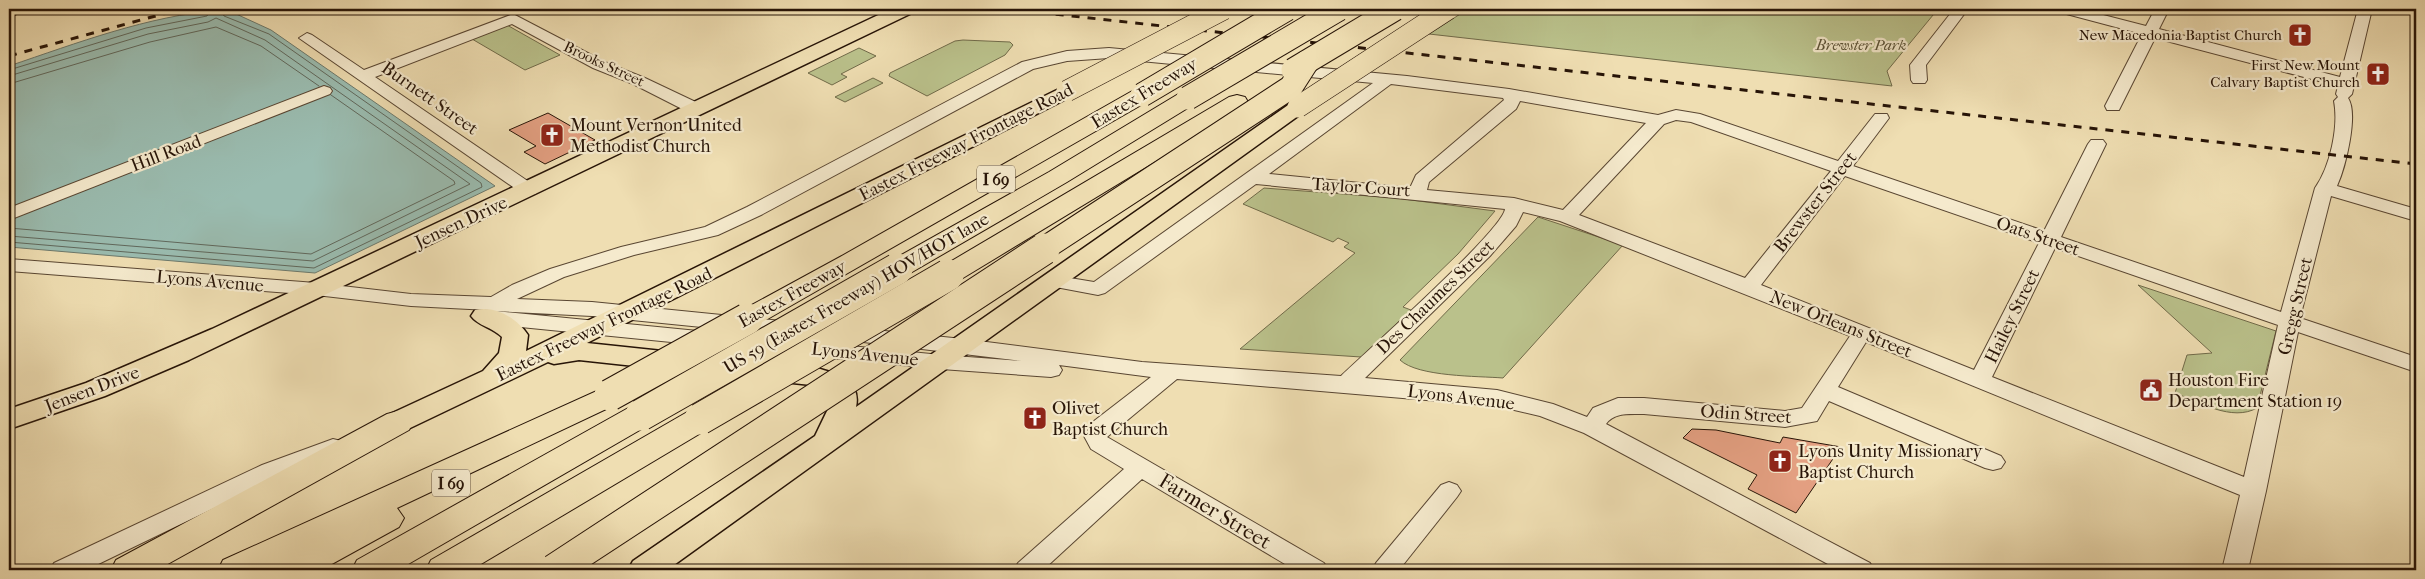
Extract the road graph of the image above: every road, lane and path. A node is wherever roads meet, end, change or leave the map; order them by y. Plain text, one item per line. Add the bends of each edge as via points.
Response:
1 (905, 9) edge
2 (1224, 9) edge
3 (1288, 9) edge
4 (1339, 9) edge
5 (1395, 9) edge
6 (1448, 9) edge
7 (1961, 9) edge
8 (2064, 9) edge
9 (2162, 9) edge
10 (2364, 9) edge
11 (2410, 9) edge
12 (2416, 10) edge
13 (2151, 32) junction
14 (308, 38) dead end
15 (1318, 68) junction
16 (363, 76) junction
17 (1387, 80) junction
18 (1919, 80) dead end
19 (2346, 83) junction
20 (324, 92) dead end
21 (1508, 94) junction
22 (1353, 104) junction
23 (2113, 106) dead end
24 (696, 109) junction
25 (1881, 118) dead end
26 (1658, 120) junction
27 (2097, 144) dead end
28 (1841, 169) junction
29 (1254, 178) junction
30 (2324, 188) junction
31 (529, 190) junction
32 (1418, 194) junction
33 (1514, 204) junction
34 (9, 214) edge
35 (2416, 215) edge
36 (1567, 217) junction
37 (2049, 240) junction
38 (9, 265) edge
39 (581, 266) junction
40 (1052, 281) junction
41 (1749, 287) junction
42 (316, 289) junction
43 (577, 308) junction
44 (489, 310) junction
45 (629, 312) junction
46 (2289, 322) junction
47 (597, 328) junction
48 (1862, 333) junction
49 (963, 346) junction
50 (941, 362) junction
51 (525, 363) junction
52 (2416, 365) edge
53 (1142, 369) junction
54 (1173, 371) junction
55 (1980, 380) junction
56 (1346, 384) junction
57 (477, 386) junction
58 (1826, 392) junction
59 (610, 395) junction
60 (9, 418) edge
61 (398, 422) junction
62 (1592, 427) junction
63 (825, 443) junction
64 (1993, 462) dead end
65 (1141, 467) junction
66 (1449, 491) dead end
67 (2254, 491) junction
68 (63, 570) edge
69 (128, 570) edge
70 (235, 570) edge
71 (292, 570) edge
72 (369, 570) edge
73 (443, 570) edge
74 (554, 570) edge
75 (644, 570) edge
76 (1027, 570) edge
77 (1314, 570) edge
78 (1385, 570) edge
79 (1861, 570) edge
80 (2235, 570) edge

1 - 24 main road, Jensen Drive
2 - 45 main road, Eastex Freeway Frontage Road, bridge
3 - 59 highway, Eastex Freeway / I 69, bridge via 849,263
4 - 72 highway, US 59 (Eastex Freeway) HOV/HOT lane, bridge via 1058,177
5 - 15 highway, bridge
6 - 40 main road, bridge via 1298,107
7 - 18 street via 1918,65
8 - 13 street
9 - 13 street
10 - 19 street, Gregg Street
11 - 12 street
13 - 19 street
13 - 23 street
14 - 16 street, Burnett Street
15 - 17 street, Eastex Freeway Frontage Road
15 - 22 street via 1347,88
15 - 39 street, Eastex Freeway Frontage Road via 1110,53 1067,56 1028,65 711,231
15 - 73 highway, bridge via 1237,102
15 - 74 highway, bridge
16 - 24 street, Brooks Street via 513,18 599,65
16 - 31 street, Burnett Street
17 - 21 street
17 - 22 street
19 - 30 street, Gregg Street via 2342,101 2345,110 2336,155 2329,184
20 - 34 street, Hill Road
21 - 26 street
21 - 32 street, Taylor Court via 1512,100 1510,105 1422,179 1418,184
22 - 29 street
24 - 31 main road, Jensen Drive
25 - 28 street, Brewster Street
26 - 28 street, Oats Street via 1676,115 1694,118
26 - 36 street
27 - 37 street, Hailey Street
28 - 37 street, Oats Street
28 - 41 street, Brewster Street
29 - 32 street, Taylor Court
29 - 40 street via 1098,288
30 - 35 street
30 - 46 street, Gregg Street
31 - 42 main road, Jensen Drive
32 - 33 street, New Orleans Street
33 - 36 street, New Orleans Street
33 - 56 street, Des Chaumes Street via 1509,222 1483,252
36 - 41 street, New Orleans Street
37 - 46 street, Oats Street
37 - 55 street, Hailey Street
38 - 42 street, Lyons Avenue
39 - 43 street, Eastex Freeway Frontage Road via 565,276 556,294 564,305
39 - 44 street, Eastex Freeway Frontage Road via 519,290
40 - 49 main road
41 - 48 street, New Orleans Street
42 - 44 street, Lyons Avenue via 411,300 454,313
42 - 60 main road, Jensen Drive via 127,378 54,406
43 - 44 street, Lyons Avenue
43 - 45 street, Lyons Avenue
44 - 47 street, Lyons Avenue
44 - 57 main road via 515,335 514,346 512,355 497,374
45 - 47 main road, Eastex Freeway Frontage Road
45 - 49 street, Lyons Avenue
46 - 52 street, Oats Street
46 - 67 street, Gregg Street
47 - 50 street, Lyons Avenue
47 - 51 main road, Eastex Freeway Frontage Road
48 - 55 street, New Orleans Street
48 - 58 street, Odin Street
49 - 50 main road
49 - 53 street, Lyons Avenue
50 - 53 street, Lyons Avenue via 1096,373
50 - 63 main road
51 - 57 main road, Eastex Freeway Frontage Road
51 - 63 main road via 579,351 813,376 831,382 843,396 839,420
53 - 54 street, Lyons Avenue
54 - 56 street, Lyons Avenue
54 - 65 street, Farmer Street via 1095,436 1099,442
55 - 67 street, New Orleans Street
56 - 62 street, Lyons Avenue via 1497,398
57 - 61 main road, Eastex Freeway Frontage Road
58 - 62 street, Odin Street via 1809,415 1801,418 1618,406 1602,414
58 - 64 street
59 - 70 highway
59 - 71 highway, Eastex Freeway / I 69
61 - 68 street, Eastex Freeway Frontage Road via 270,471
61 - 69 highway
62 - 79 street, Lyons Avenue
63 - 75 main road
65 - 76 street
65 - 77 street, Farmer Street
66 - 78 street
67 - 80 street, Gregg Street

